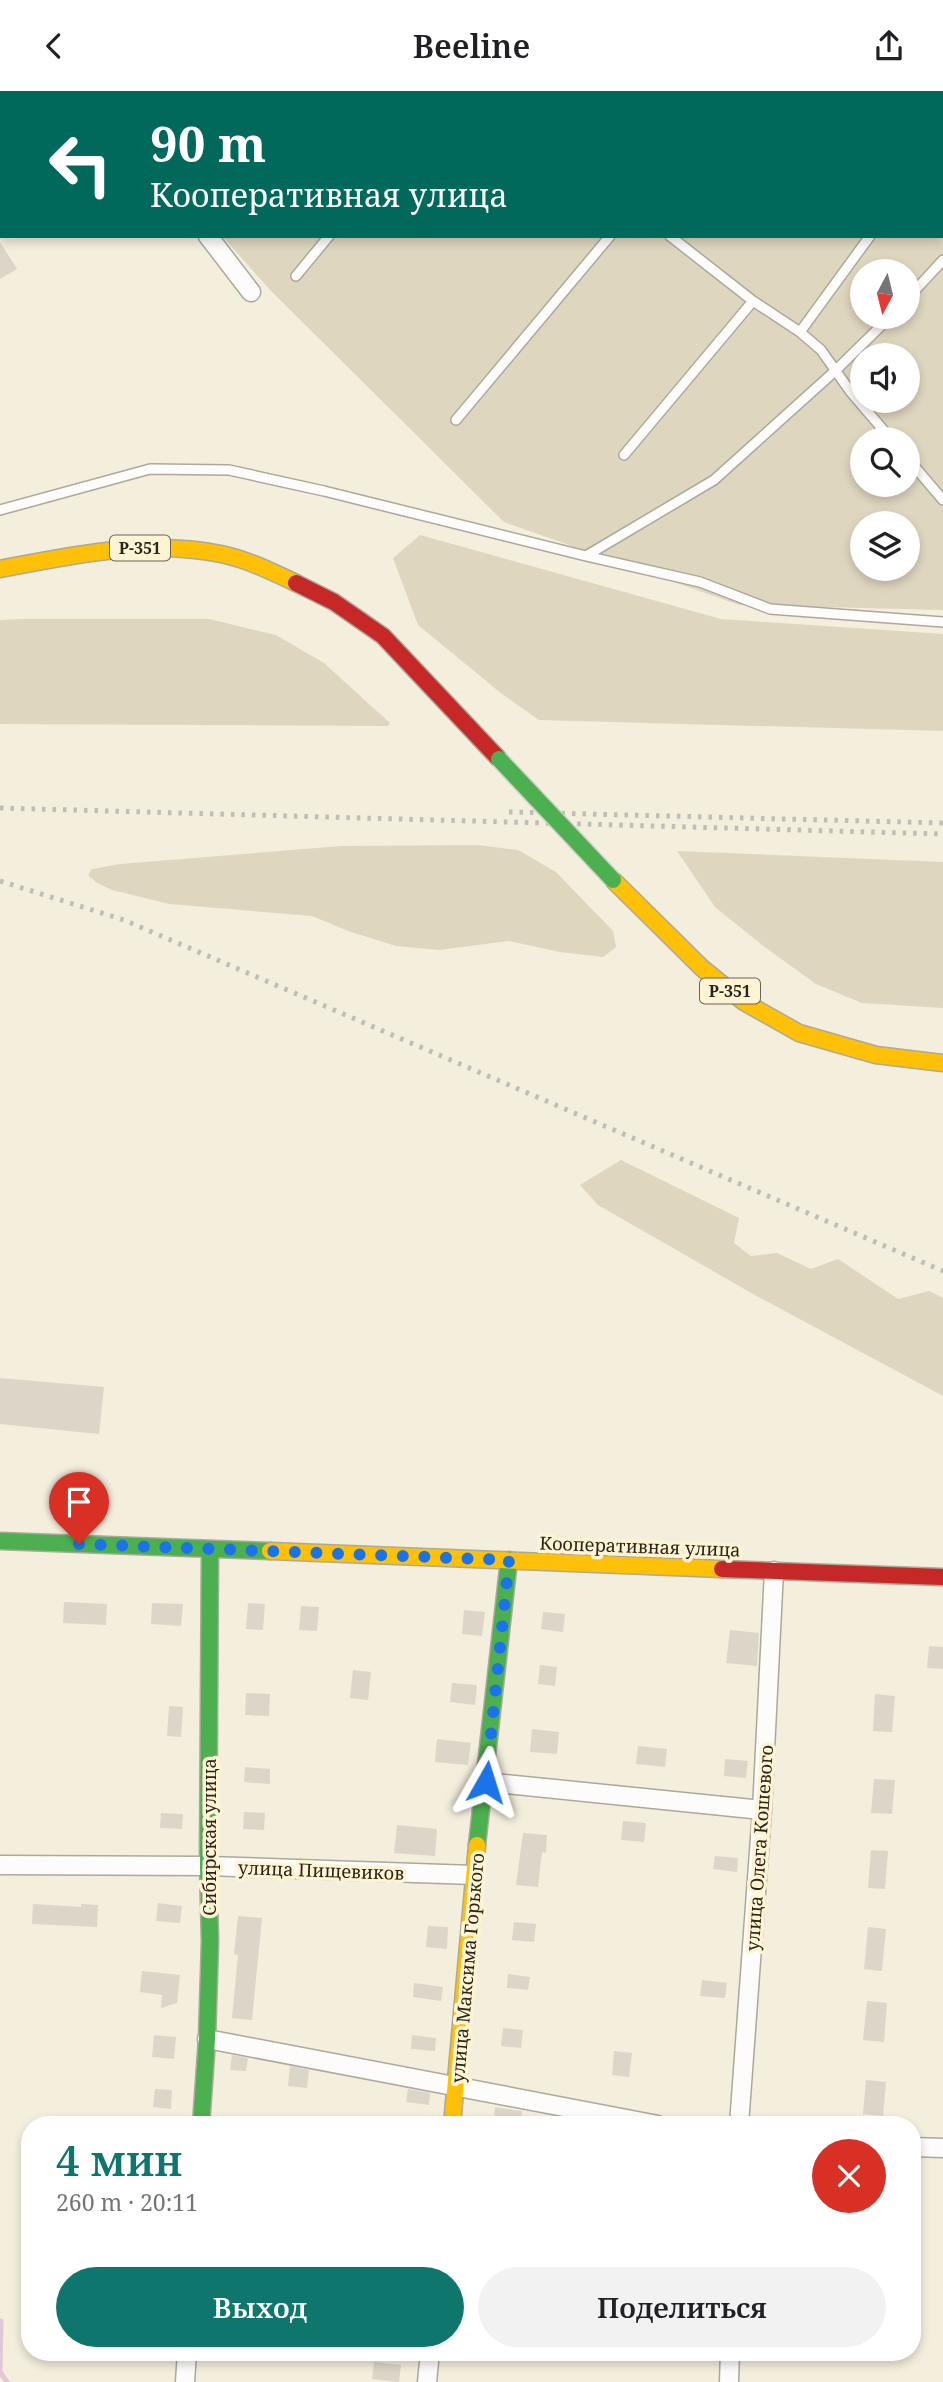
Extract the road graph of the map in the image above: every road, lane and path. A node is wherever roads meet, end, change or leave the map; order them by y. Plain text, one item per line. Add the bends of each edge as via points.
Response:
1 (210, 238) edge
2 (327, 238) edge
3 (608, 238) edge
4 (673, 238) edge
5 (869, 238) edge
6 (943, 260) edge
7 (296, 277) dead end
8 (920, 285) edge
9 (251, 292) dead end
10 (753, 300) junction
11 (878, 329) edge
12 (800, 332) junction
13 (835, 371) junction
14 (456, 420) dead end
15 (881, 427) edge
16 (624, 456) dead end
17 (920, 473) edge
18 (943, 501) edge
19 (0, 510) edge
20 (586, 556) junction
21 (0, 569) edge
22 (943, 622) edge
23 (943, 1063) edge
24 (0, 1541) edge
25 (210, 1549) junction
26 (509, 1560) junction
27 (774, 1571) junction
28 (943, 1577) edge
29 (486, 1782) junction
30 (762, 1810) junction
31 (0, 1865) edge
32 (208, 1866) junction
33 (474, 1875) junction
34 (208, 2039) junction
35 (456, 2086) junction
36 (202, 2116) edge
37 (453, 2116) edge
38 (611, 2116) edge
39 (741, 2116) edge
40 (921, 2147) edge
41 (943, 2148) edge
42 (186, 2361) edge
43 (429, 2361) edge
44 (730, 2361) edge
45 (185, 2382) edge
46 (427, 2382) edge
47 (729, 2382) edge

1 - 9 street
2 - 7 lane
3 - 14 lane
4 - 10 lane
5 - 12 lane
6 - 8 lane
10 - 12 lane
10 - 16 lane
11 - 13 lane
12 - 13 lane via 821,350
13 - 15 lane
13 - 20 lane via 714,479
17 - 18 lane
19 - 20 lane via 150,469 229,470
20 - 22 lane via 700,582 770,609
21 - 23 main road, Р-351, bridge via 88,552 161,547 222,554 278,574 334,602 383,636 613,880 702,968 744,1002 799,1034 876,1055
24 - 25 main road, Кооперативная улица
25 - 26 main road, Кооперативная улица
25 - 32 main road, Сибирская улица
26 - 27 main road, Кооперативная улица
26 - 29 main road, улица Максима Горького
27 - 28 main road, Кооперативная улица
27 - 30 street, улица Олега Кошевого
29 - 30 street
29 - 33 main road, улица Максима Горького
30 - 39 street, улица Олега Кошевого
31 - 32 street, улица Пищевиков
32 - 33 street, улица Пищевиков
32 - 34 main road, Сибирская улица
33 - 35 main road, улица Максима Горького
34 - 35 street
34 - 36 main road, Сибирская улица
35 - 37 main road, улица Максима Горького
35 - 38 street
40 - 41 street
42 - 45 street
43 - 46 street
44 - 47 street

